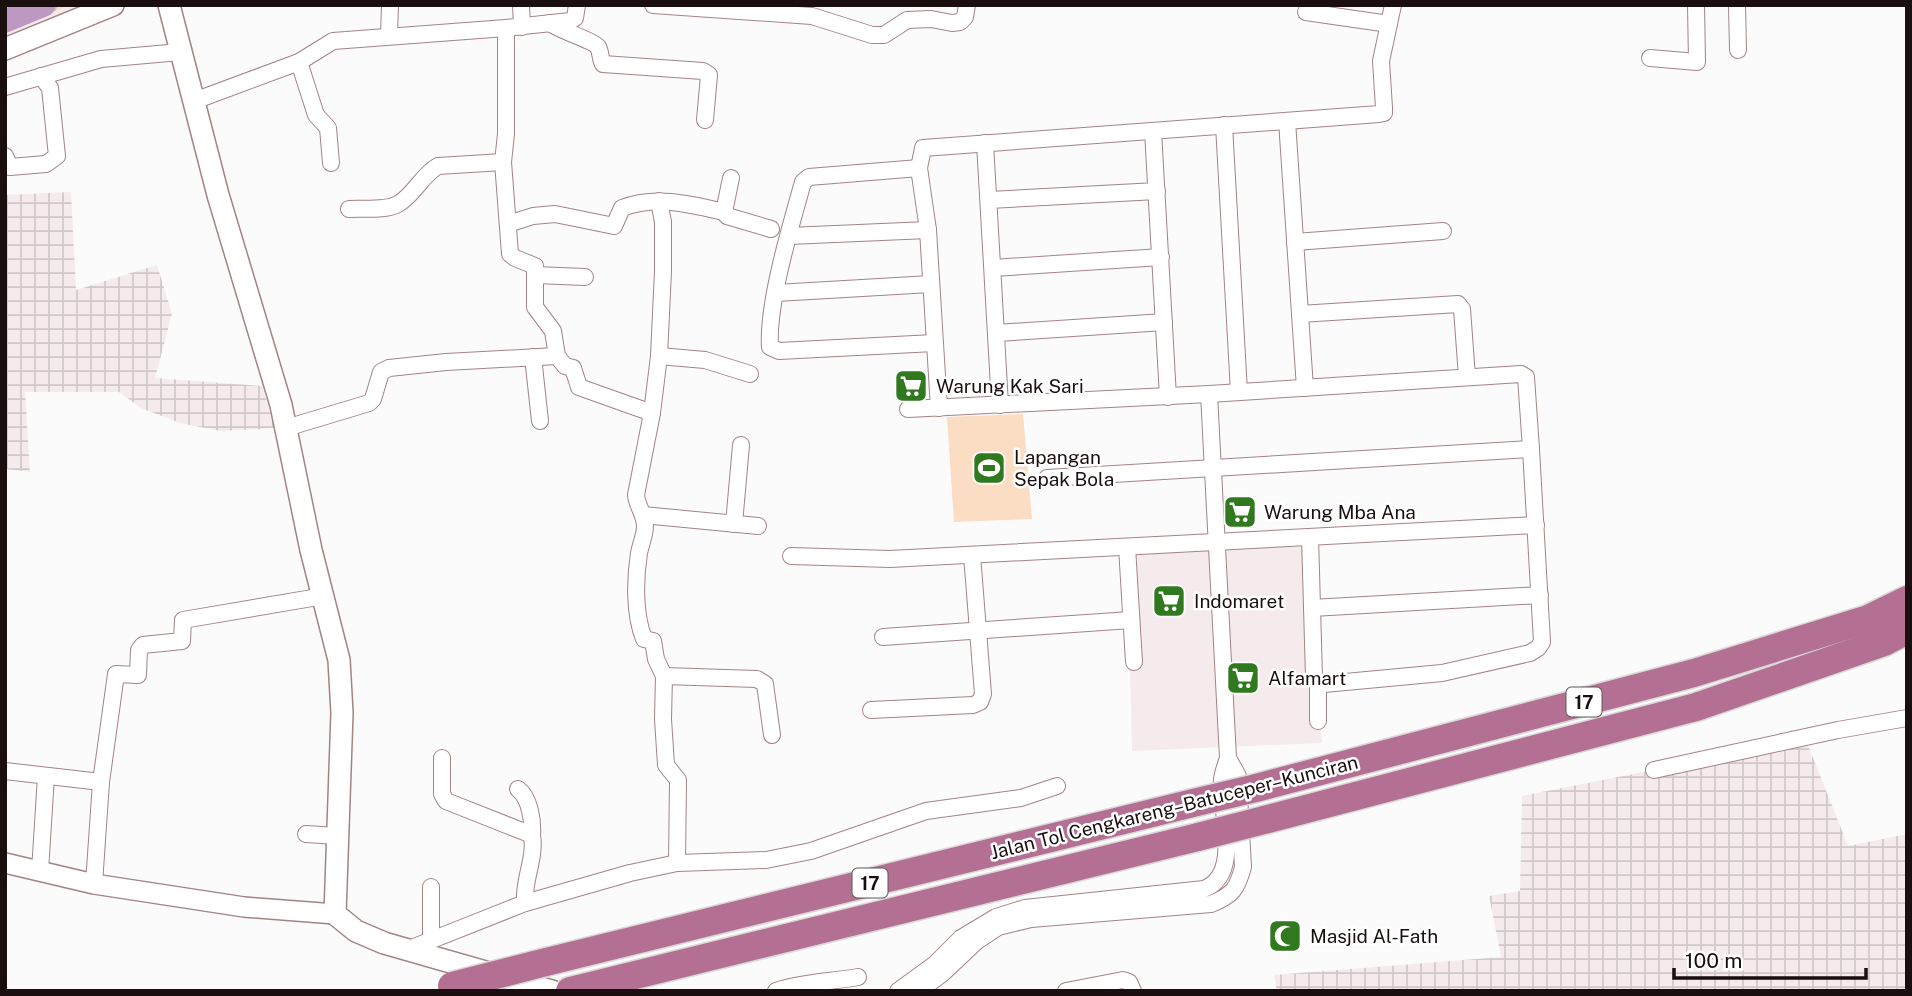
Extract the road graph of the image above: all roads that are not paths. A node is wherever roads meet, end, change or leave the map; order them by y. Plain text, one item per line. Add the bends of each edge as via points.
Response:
1 (113, 5) edge
2 (169, 5) edge
3 (390, 5) edge
4 (521, 5) edge
5 (577, 5) edge
6 (653, 5) edge
7 (967, 5) edge
8 (1393, 5) edge
9 (1696, 5) edge
10 (1737, 5) edge
11 (1306, 12) dead end
12 (550, 23) junction
13 (1389, 24) junction
14 (514, 27) junction
15 (389, 36) junction
16 (5, 49) edge
17 (1738, 50) dead end
18 (180, 52) junction
19 (1650, 58) dead end
20 (299, 62) junction
21 (41, 76) junction
22 (5, 87) edge
23 (194, 101) junction
24 (705, 120) dead end
25 (1287, 121) junction
26 (1224, 125) junction
27 (1153, 131) junction
28 (985, 143) junction
29 (5, 156) edge
30 (503, 162) junction
31 (331, 163) dead end
32 (919, 168) junction
33 (731, 178) dead end
34 (1157, 191) junction
35 (989, 200) junction
36 (659, 201) junction
37 (349, 209) dead end
38 (724, 212) junction
39 (508, 223) junction
40 (771, 229) dead end
41 (928, 230) junction
42 (1443, 231) dead end
43 (789, 236) junction
44 (1295, 242) junction
45 (1161, 257) junction
46 (993, 268) junction
47 (535, 275) junction
48 (585, 276) dead end
49 (931, 284) junction
50 (776, 293) junction
51 (1300, 314) junction
52 (1164, 322) junction
53 (997, 333) junction
54 (933, 343) junction
55 (556, 356) junction
56 (659, 356) junction
57 (533, 357) junction
58 (750, 374) dead end
59 (1467, 377) junction
60 (1304, 388) junction
61 (1239, 392) junction
62 (1209, 394) junction
63 (1168, 397) junction
64 (1000, 405) junction
65 (939, 408) junction
66 (908, 409) dead end
67 (652, 413) junction
68 (540, 421) dead end
69 (286, 428) junction
70 (741, 446) dead end
71 (1531, 449) junction
72 (1213, 469) junction
73 (1047, 478) dead end
74 (643, 515) junction
75 (734, 524) junction
76 (1536, 525) junction
77 (758, 526) dead end
78 (1310, 537) junction
79 (1216, 542) junction
80 (1127, 547) junction
81 (972, 555) junction
82 (791, 556) dead end
83 (1540, 595) junction
84 (324, 596) junction
85 (1907, 600) edge
86 (1312, 608) junction
87 (1131, 620) junction
88 (1907, 630) edge
89 (979, 631) junction
90 (883, 637) dead end
91 (1133, 662) dead end
92 (664, 676) junction
93 (1318, 682) junction
94 (871, 710) dead end
95 (1907, 718) edge
96 (1318, 721) dead end
97 (772, 735) dead end
98 (442, 758) dead end
99 (1228, 758) junction
100 (1654, 770) dead end
101 (5, 771) edge
102 (46, 775) junction
103 (102, 782) junction
104 (1057, 786) dead end
105 (518, 789) dead end
106 (306, 834) dead end
107 (532, 835) junction
108 (337, 836) junction
109 (5, 863) edge
110 (677, 863) junction
111 (40, 871) junction
112 (94, 884) junction
113 (431, 887) dead end
114 (525, 903) junction
115 (335, 914) junction
116 (431, 939) junction
117 (409, 949) junction
118 (858, 976) dead end
119 (443, 988) edge
120 (552, 991) edge
121 (570, 991) edge
122 (776, 991) edge
123 (898, 991) edge
124 (919, 991) edge
125 (1066, 991) edge
126 (1133, 991) edge

1 - 16 main road
2 - 18 main road
3 - 15 street
4 - 14 street
5 - 12 street via 575,18
6 - 7 street via 812,16 872,35 884,35 907,20 960,22
8 - 13 street
9 - 19 street via 1697,62
10 - 17 street
11 - 13 street
12 - 14 street
12 - 24 street via 591,41 603,64 703,71 709,75
13 - 25 street via 1381,61 1384,113
14 - 15 street
14 - 30 street
15 - 20 street via 333,41
18 - 21 street via 101,60
18 - 23 main road
20 - 23 street
20 - 31 street via 316,115 328,128
21 - 22 street
21 - 29 street via 50,88 57,156 46,164 10,167
23 - 69 main road
25 - 26 street
25 - 44 street
26 - 27 street
26 - 61 street
27 - 28 street
27 - 34 street
28 - 32 street via 923,148
28 - 35 street
30 - 37 street via 438,166 399,204
30 - 39 street
32 - 41 street
32 - 43 street via 809,177 803,182
33 - 38 street
34 - 35 street
34 - 45 street
35 - 46 street
36 - 38 street
36 - 39 street via 621,208 614,226 555,214
36 - 56 street via 663,222
38 - 40 street via 733,219
39 - 47 street via 510,254 535,266
41 - 43 street
41 - 49 street
42 - 44 street
43 - 50 street
44 - 51 street
45 - 46 street
45 - 52 street
46 - 53 street
47 - 48 street
47 - 55 street via 535,307 552,331
49 - 50 street
49 - 54 street
50 - 54 street via 769,337 770,347 779,351
51 - 59 street via 1458,304
51 - 60 street
52 - 53 street
52 - 63 street
53 - 64 street
54 - 65 street
55 - 57 street
55 - 67 street via 573,368 579,387
56 - 58 street via 705,360
56 - 67 street
57 - 68 street
57 - 69 street via 389,368 381,372 369,403
59 - 60 street
59 - 71 street via 1524,375
60 - 61 street
61 - 62 street
62 - 63 street
62 - 72 street
63 - 64 street
64 - 65 street
65 - 66 street
67 - 74 street via 636,495
69 - 84 main road
70 - 75 street
71 - 72 street
71 - 76 street
72 - 73 street
72 - 79 street
74 - 75 street
74 - 92 street via 645,529 636,571 639,618 644,639 655,645
75 - 77 street
76 - 78 street
76 - 83 street
78 - 79 street
78 - 86 street
79 - 80 street
79 - 99 street
80 - 81 street
80 - 87 street
81 - 82 street via 890,559
81 - 89 street
83 - 86 street
83 - 93 street via 1542,642 1530,653 1442,673
84 - 103 street via 183,620 182,641 140,647 138,675 114,676
84 - 108 main road via 339,660 342,713
85 - 119 highway, Jalan Tol Cengkareng–Batuceper–Kunciran / 17, bridge via 1868,619 1694,673 1256,788
86 - 93 street via 1314,677
87 - 89 street
87 - 91 street
88 - 121 highway, Jalan Tol Cengkareng–Batuceper–Kunciran / 17, bridge via 1696,707 1198,837
89 - 90 street
89 - 94 street via 983,694 979,702
92 - 97 street via 757,679 765,684
92 - 110 street via 666,765 678,780
93 - 96 street
95 - 100 street
98 - 107 street via 446,801
99 - 123 street via 1222,778 1226,865 1213,886 1025,908 996,917 961,938
99 - 124 street via 1238,776 1242,867 1230,896 1211,904 1031,919 998,928 976,941
101 - 102 street
102 - 103 street
102 - 111 street
103 - 112 street
104 - 110 street via 1021,798 926,811 811,851 777,858
105 - 107 street via 526,797
106 - 108 street
107 - 114 street
108 - 115 main road
109 - 111 street
110 - 114 street
111 - 112 street
112 - 115 street
113 - 116 street
114 - 116 street
115 - 117 main road via 356,931
116 - 117 street
117 - 120 main road
118 - 122 street
125 - 126 street via 1123,980

